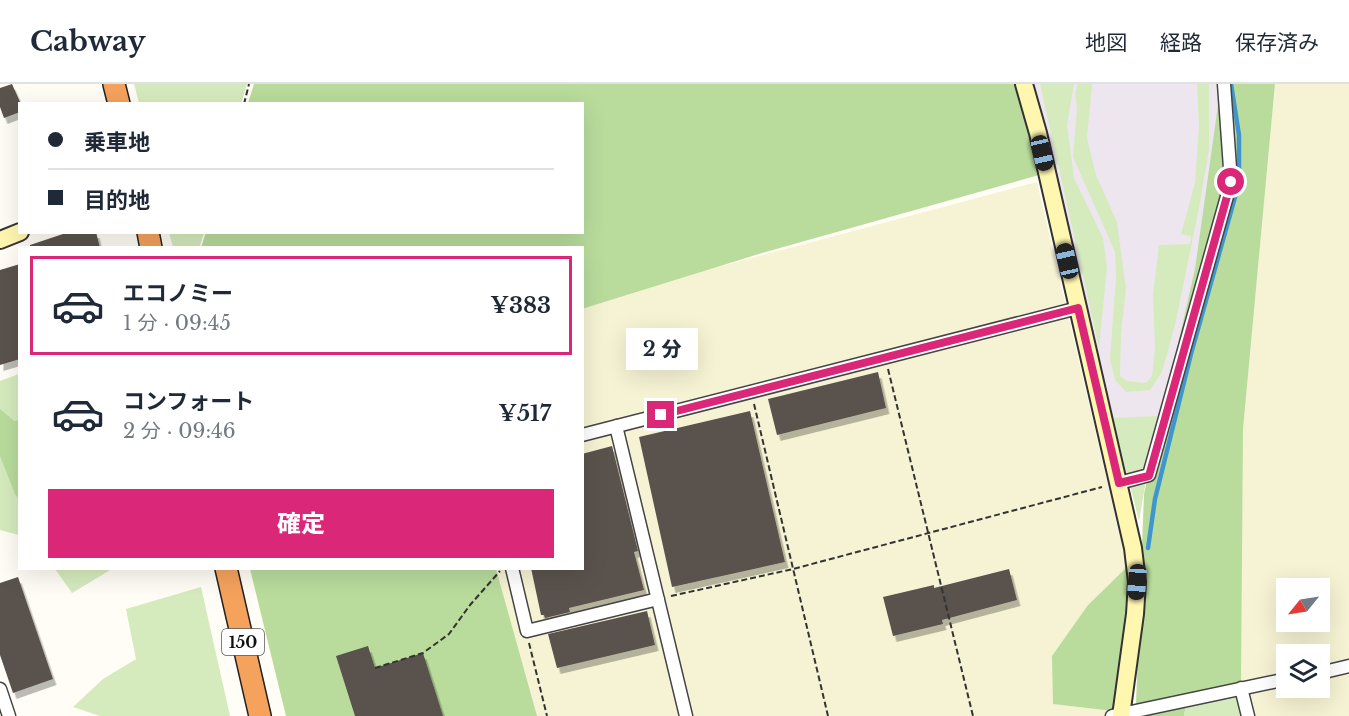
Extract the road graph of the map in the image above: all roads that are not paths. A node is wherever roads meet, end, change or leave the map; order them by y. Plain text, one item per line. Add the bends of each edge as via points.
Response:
1 (114, 84) edge
2 (1024, 84) edge
3 (1224, 84) edge
4 (118, 102) edge
5 (18, 233) edge
6 (0, 240) edge
7 (1078, 308) junction
8 (616, 426) junction
9 (584, 434) edge
10 (1119, 483) junction
11 (225, 570) edge
12 (512, 570) edge
13 (657, 599) junction
14 (1349, 666) edge
15 (1330, 671) edge
16 (1276, 681) edge
17 (1241, 687) junction
18 (0, 689) edge
19 (1118, 715) edge
20 (9, 716) edge
21 (260, 716) edge
22 (686, 716) edge
23 (1248, 716) edge

1 - 4 highway
2 - 7 street
3 - 10 street via 1231,182 1149,476
5 - 6 street
7 - 8 street
7 - 10 street
8 - 9 street
8 - 13 street
10 - 19 street via 1137,582
11 - 21 highway, 150
12 - 13 street via 527,631
13 - 22 street
14 - 15 street
16 - 17 street
17 - 19 street
17 - 23 street
18 - 20 street

